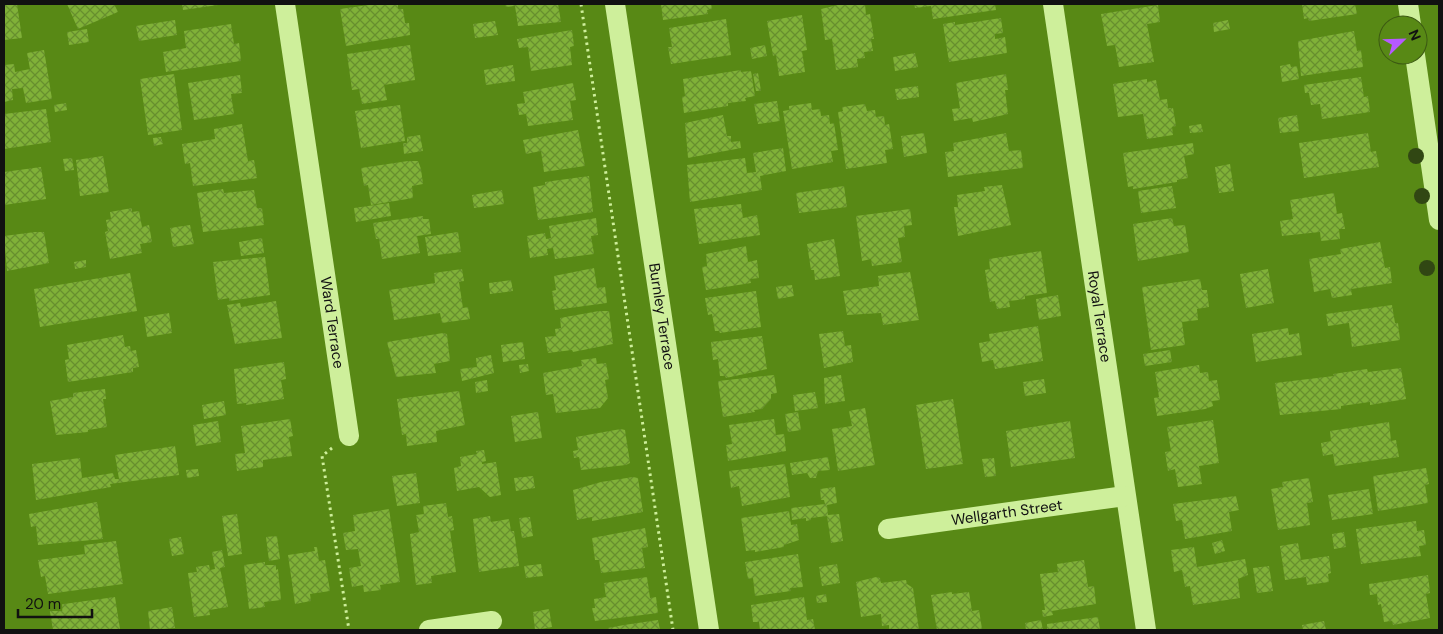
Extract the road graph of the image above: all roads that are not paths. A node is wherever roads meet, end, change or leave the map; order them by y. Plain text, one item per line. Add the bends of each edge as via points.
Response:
1 (285, 4) edge
2 (615, 4) edge
3 (1053, 4) edge
4 (1416, 65) edge
5 (1439, 220) edge
6 (349, 436) road end
7 (1125, 496) junction
8 (888, 529) dead end
9 (492, 621) dead end
10 (429, 630) edge
11 (709, 630) edge
12 (1146, 630) edge

1 - 6 street, Ward Terrace
2 - 11 street, Burnley Terrace
3 - 7 street, Royal Terrace
4 - 5 street
7 - 8 street, Wellgarth Street
7 - 12 street, Royal Terrace
9 - 10 street

